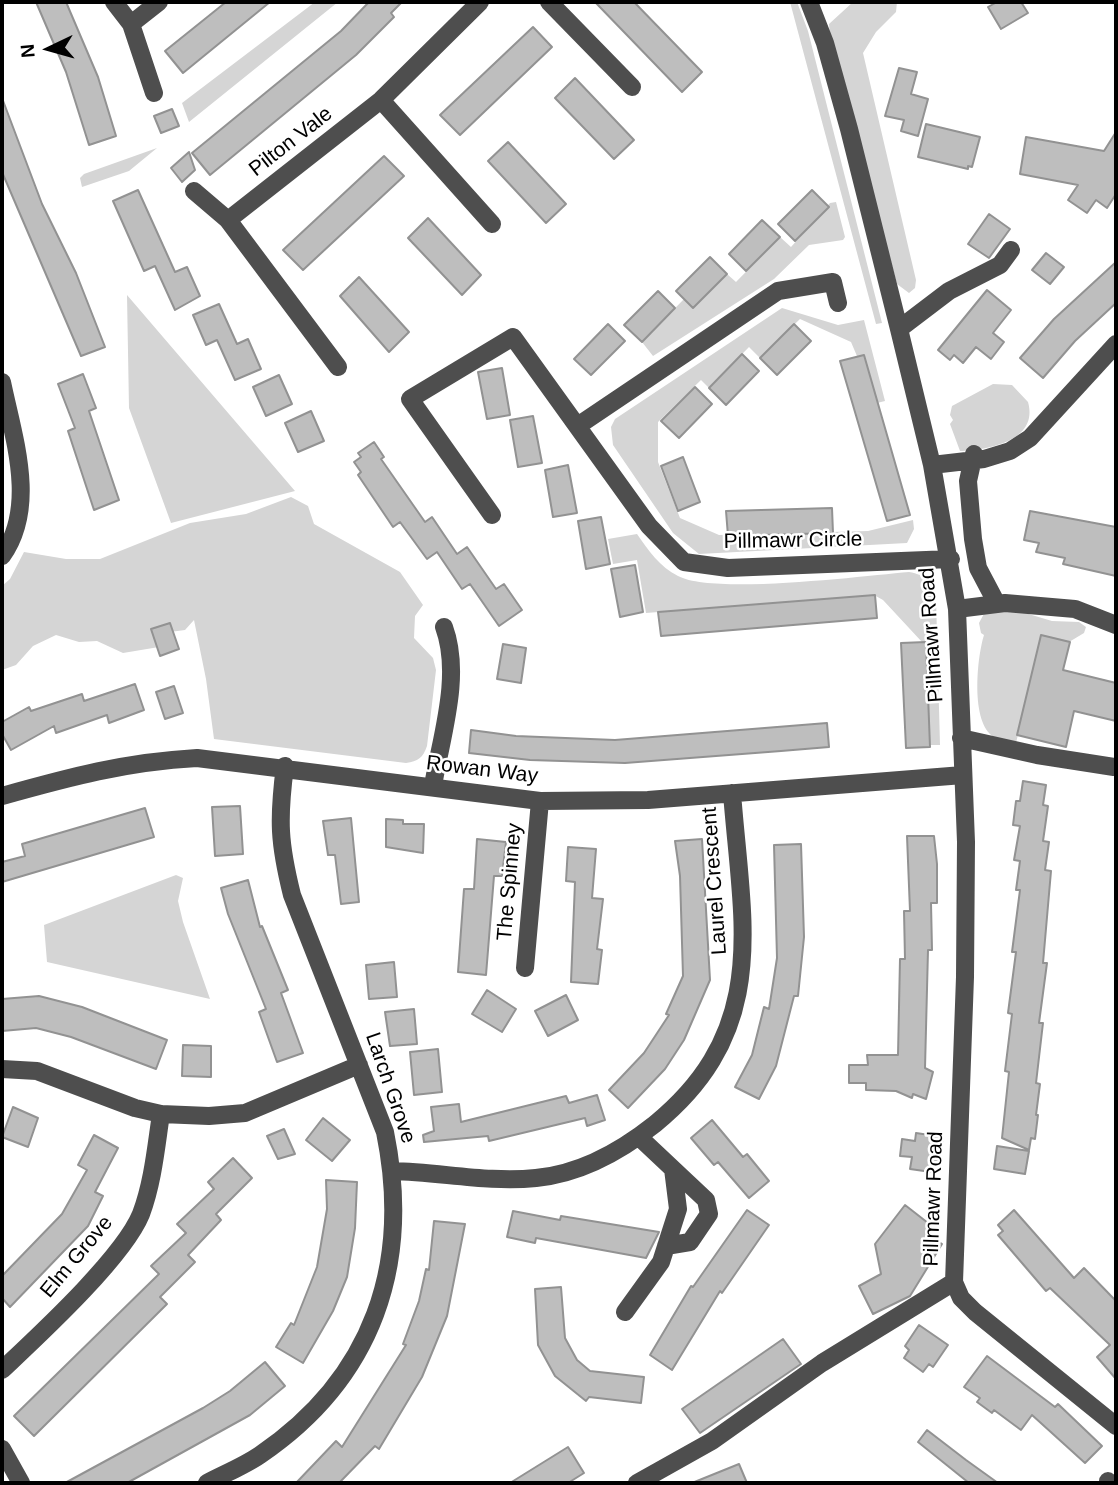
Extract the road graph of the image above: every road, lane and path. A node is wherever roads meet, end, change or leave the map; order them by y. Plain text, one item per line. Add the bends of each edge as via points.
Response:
1 (114, 2) edge
2 (159, 2) edge
3 (480, 2) edge
4 (549, 2) edge
5 (814, 4) edge
6 (131, 24) junction
7 (632, 87) dead end
8 (154, 93) dead end
9 (381, 100) junction
10 (194, 191) dead end
11 (228, 220) junction
12 (492, 223) dead end
13 (1011, 250) dead end
14 (838, 303) dead end
15 (899, 329) junction
16 (1116, 344) edge
17 (338, 367) dead end
18 (2, 382) edge
19 (579, 425) junction
20 (974, 457) junction
21 (932, 465) junction
22 (492, 515) dead end
23 (2, 556) edge
24 (951, 559) junction
25 (997, 604) junction
26 (957, 609) junction
27 (1116, 625) edge
28 (444, 627) dead end
29 (961, 738) junction
30 (285, 766) junction
31 (1114, 767) dead end
32 (962, 775) junction
33 (433, 786) junction
34 (732, 793) junction
35 (2, 796) edge
36 (540, 800) junction
37 (525, 968) dead end
38 (359, 1065) junction
39 (2, 1069) edge
40 (161, 1114) junction
41 (639, 1137) junction
42 (673, 1169) junction
43 (393, 1171) junction
44 (666, 1245) junction
45 (954, 1282) junction
46 (625, 1312) dead end
47 (2, 1370) edge
48 (1116, 1426) edge
49 (2, 1449) edge
50 (21, 1483) edge
51 (207, 1483) edge
52 (636, 1483) edge

1 - 6 street
2 - 6 street
3 - 9 street, Pilton Vale
4 - 7 street
5 - 15 street, Pillmawr Road
6 - 8 street
9 - 11 street, Pilton Vale
9 - 12 street
10 - 11 street
11 - 17 street
13 - 15 street via 1000,265 949,291
14 - 19 street via 833,282 778,290
15 - 21 street, Pillmawr Road
16 - 20 street via 1038,433 1010,451
18 - 23 street via 19,466 20,510
19 - 22 street, Pillmawr Circle via 513,337 411,399
19 - 24 street, Pillmawr Circle via 649,526 684,562 728,568
20 - 21 street
20 - 25 street via 968,481 973,539 978,568
21 - 24 street, Pillmawr Road
24 - 26 street, Pillmawr Road
25 - 26 street
25 - 27 street via 1075,608
26 - 29 street, Pillmawr Road
28 - 33 street via 450,644 450,690
29 - 31 street
29 - 32 street, Pillmawr Road
30 - 33 street, Rowan Way
30 - 35 street, Rowan Way via 197,758 143,761
30 - 38 street, Larch Grove via 278,819 286,872
32 - 34 street, Rowan Way
32 - 45 street, Pillmawr Road via 965,977
33 - 36 street, Rowan Way
34 - 36 street, Rowan Way via 648,800
34 - 41 street, Laurel Crescent via 744,952 739,992 729,1028 712,1060 682,1102
36 - 37 street, The Spinney
38 - 40 street via 245,1113
38 - 43 street, Larch Grove via 386,1132
39 - 40 street via 37,1071
40 - 47 street, Elm Grove via 140,1215 113,1254
41 - 42 street
41 - 43 street, Laurel Crescent via 586,1166 537,1178
42 - 44 street via 678,1209
42 - 44 street via 706,1200 709,1214 690,1242
43 - 51 street, Larch Grove via 394,1230 387,1274 376,1318 357,1356 302,1422 258,1457
44 - 46 street via 661,1262
45 - 48 street, Pillmawr Road via 975,1312
45 - 52 street, Pillmawr Road via 822,1363 712,1441
49 - 50 street

